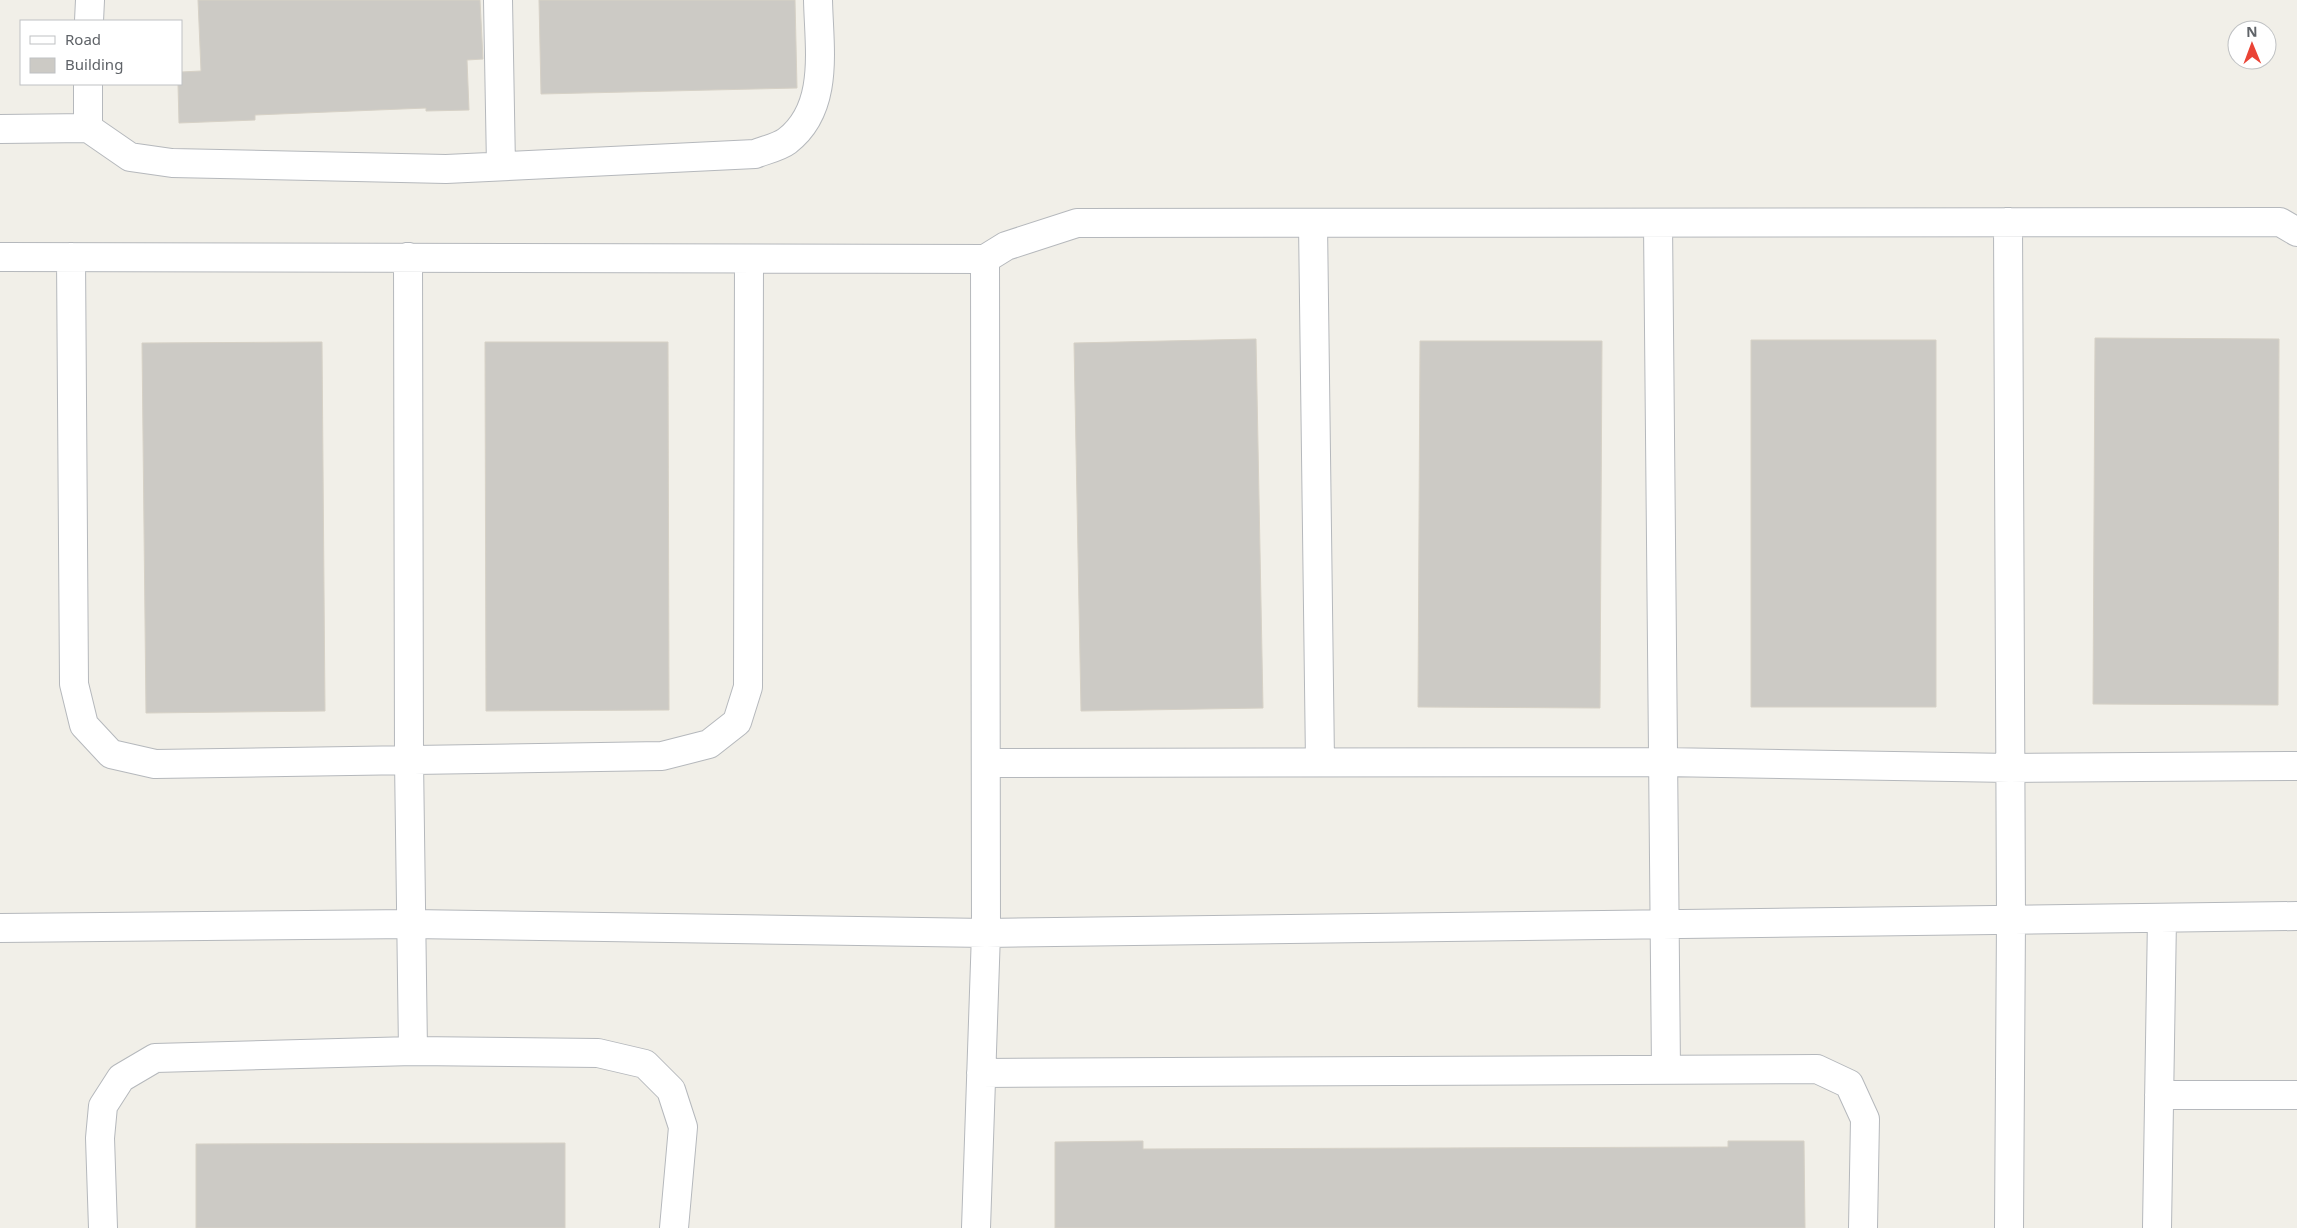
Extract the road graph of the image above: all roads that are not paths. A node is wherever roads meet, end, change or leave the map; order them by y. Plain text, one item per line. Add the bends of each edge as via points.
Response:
1 (90, 0) edge
2 (498, 0) edge
3 (818, 0) edge
4 (89, 20) edge
5 (88, 85) edge
6 (88, 128) junction
7 (0, 129) edge
8 (501, 166) junction
9 (2008, 222) junction
10 (1313, 223) junction
11 (1658, 223) junction
12 (2297, 232) edge
13 (0, 256) edge
14 (71, 256) junction
15 (408, 257) junction
16 (749, 259) junction
17 (985, 259) junction
18 (409, 760) junction
19 (1320, 762) junction
20 (1663, 762) junction
21 (986, 763) junction
22 (2297, 766) edge
23 (2010, 768) junction
24 (2297, 916) edge
25 (2162, 918) junction
26 (2011, 920) junction
27 (412, 924) junction
28 (1664, 924) junction
29 (0, 928) edge
30 (986, 933) junction
31 (413, 1050) junction
32 (1666, 1070) junction
33 (981, 1073) junction
34 (2159, 1095) junction
35 (2297, 1095) edge
36 (103, 1228) edge
37 (674, 1228) edge
38 (976, 1228) edge
39 (1863, 1228) edge
40 (2009, 1228) edge
41 (2157, 1228) edge

1 - 4 lane
2 - 8 lane
3 - 8 lane via 820,70 817,99 804,123 786,142 755,154
5 - 6 lane
6 - 7 lane
6 - 8 lane via 130,157 172,163 446,169
9 - 11 lane
9 - 12 lane via 2280,222
9 - 23 lane
10 - 11 lane
10 - 17 lane via 1077,223 1006,246
10 - 19 lane
11 - 20 lane
13 - 14 lane
14 - 15 lane
14 - 18 lane via 74,684 84,725 111,754 155,764
15 - 16 lane
15 - 18 lane
16 - 17 lane
16 - 18 lane via 748,687 736,722 709,744 662,756
17 - 21 lane
18 - 27 lane
19 - 20 lane
19 - 21 lane
20 - 23 lane
20 - 28 lane
21 - 30 lane
22 - 23 lane
23 - 26 lane
24 - 25 lane
25 - 26 lane
25 - 34 lane
26 - 28 lane
26 - 40 lane
27 - 29 lane
27 - 30 lane
27 - 31 lane
28 - 30 lane
28 - 32 lane
30 - 33 lane
31 - 36 lane via 155,1058 121,1078 103,1106 100,1138
31 - 37 lane via 598,1053 645,1064 671,1090 683,1127
32 - 33 lane
32 - 39 lane via 1817,1069 1849,1084 1865,1119
33 - 38 lane
34 - 35 lane
34 - 41 lane

